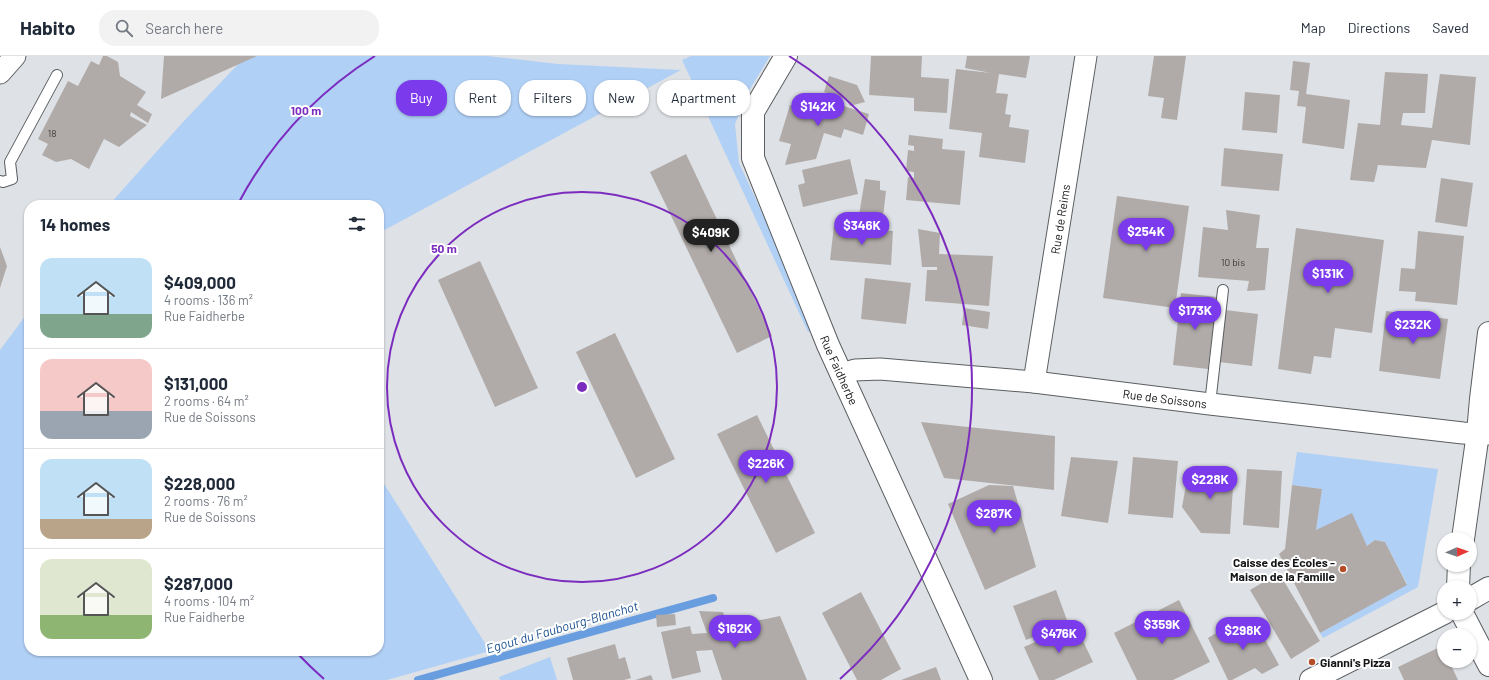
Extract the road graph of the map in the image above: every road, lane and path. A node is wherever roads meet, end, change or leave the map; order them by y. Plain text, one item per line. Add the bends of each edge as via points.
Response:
1 (15, 56) edge
2 (786, 56) edge
3 (1086, 56) edge
4 (0, 73) edge
5 (58, 75) dead end
6 (0, 181) edge
7 (1223, 290) dead end
8 (1489, 333) edge
9 (841, 374) junction
10 (1034, 382) junction
11 (1210, 404) junction
12 (1484, 434) edge
13 (1464, 532) edge
14 (1489, 588) edge
15 (1477, 595) edge
16 (1437, 617) edge
17 (1466, 620) edge
18 (1489, 665) edge
19 (980, 680) edge
20 (1311, 680) edge

1 - 4 street
2 - 9 street, Rue Faidherbe via 753,112 753,158
3 - 10 street, Rue de Reims
5 - 6 lane via 10,162 12,179
7 - 11 lane
8 - 12 street via 1481,399
9 - 10 street, Rue de Soissons via 855,370 880,369
9 - 19 street, Rue Faidherbe
10 - 11 street, Rue de Soissons
11 - 12 street, Rue de Soissons
12 - 13 street
14 - 15 street
16 - 20 street
17 - 18 street

